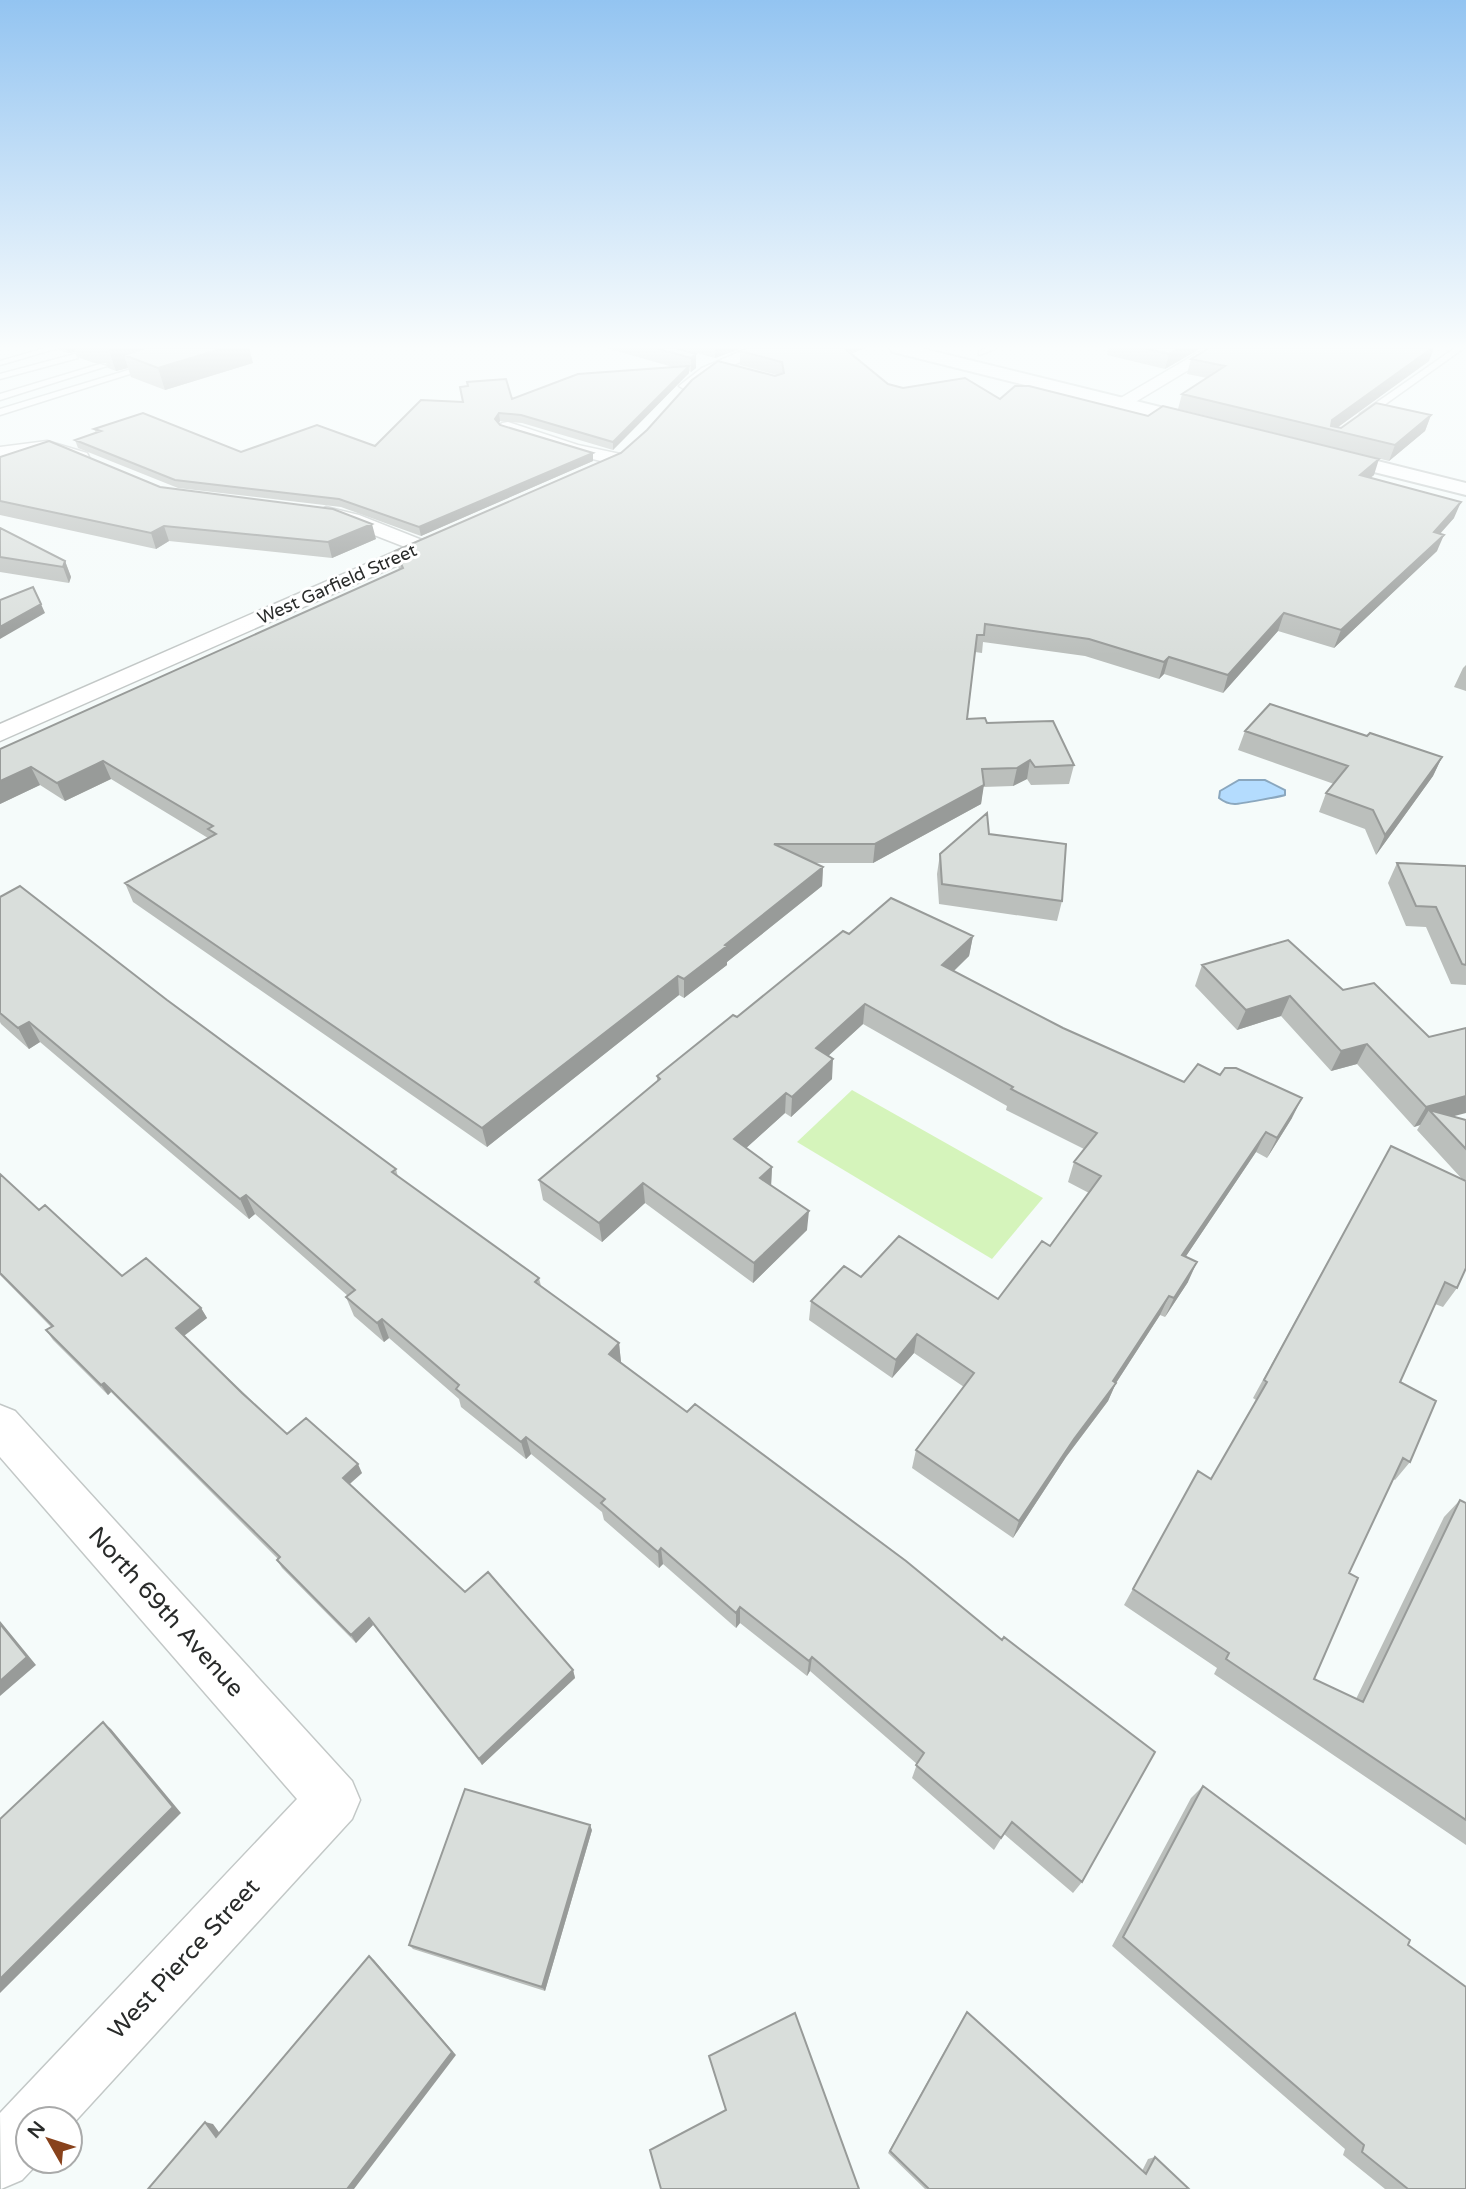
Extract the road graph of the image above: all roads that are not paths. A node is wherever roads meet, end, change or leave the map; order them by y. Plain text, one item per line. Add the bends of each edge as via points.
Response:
1 (64, 450) edge
2 (583, 450) edge
3 (1309, 450) edge
4 (98, 465) edge
5 (589, 473) edge
6 (1466, 489) edge
7 (302, 510) edge
8 (458, 531) edge
9 (422, 547) junction
10 (0, 733) edge
11 (0, 1424) edge
12 (332, 1800) joint
13 (49, 2105) edge
14 (14, 2143) edge
15 (0, 2158) edge

1 - 4 street
2 - 5 street via 625,455
3 - 6 main road
7 - 9 street via 352,519
8 - 9 street, West Garfield Street
9 - 10 street, West Garfield Street
11 - 12 street, North 69th Avenue
12 - 13 street, West Pierce Street
14 - 15 street

